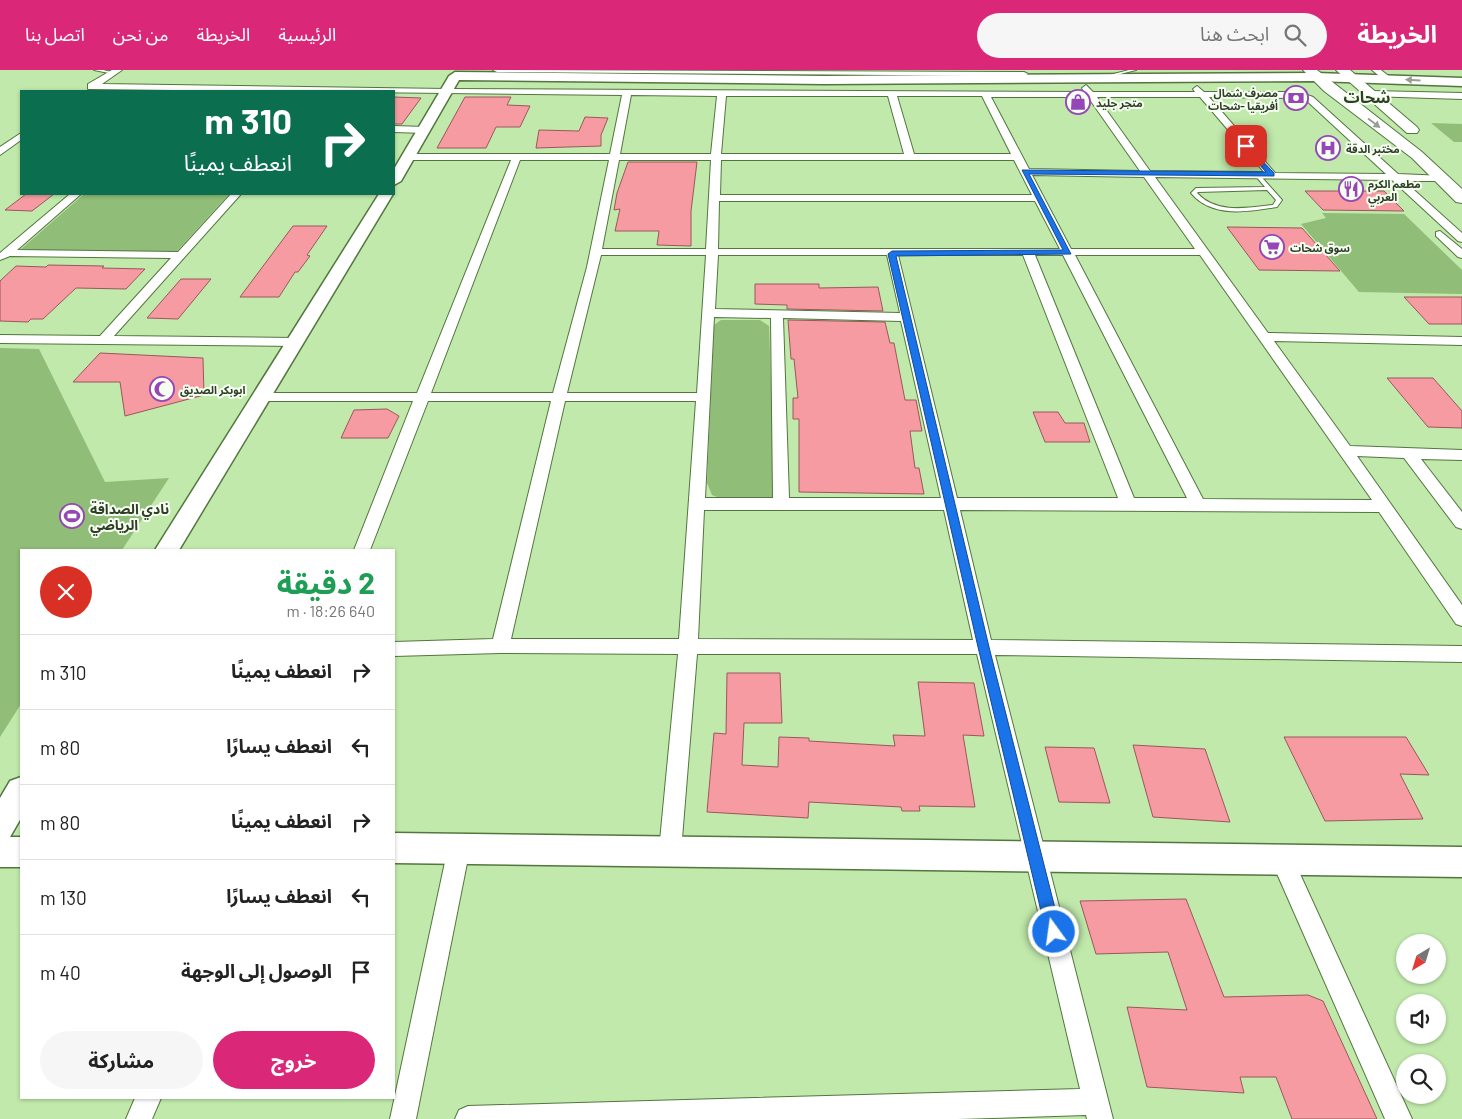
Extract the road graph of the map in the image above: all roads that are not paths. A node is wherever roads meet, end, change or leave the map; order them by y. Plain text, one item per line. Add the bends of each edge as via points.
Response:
1 (96, 70) edge
2 (497, 70) edge
3 (1134, 70) edge
4 (1376, 70) edge
5 (116, 71) edge
6 (642, 71) edge
7 (1238, 73) edge
8 (1312, 73) edge
9 (1347, 74) edge
10 (1026, 78) edge
11 (1096, 78) junction
12 (1387, 78) junction
13 (101, 80) junction
14 (453, 80) edge
15 (824, 81) edge
16 (1462, 82) edge
17 (1329, 88) junction
18 (88, 89) edge
19 (1089, 91) junction
20 (1199, 91) junction
21 (1462, 91) edge
22 (627, 92) junction
23 (1368, 92) junction
24 (722, 93) junction
25 (892, 94) junction
26 (985, 94) junction
27 (1462, 96) edge
28 (395, 130) edge
29 (425, 130) junction
30 (20, 137) edge
31 (1422, 139) dead end
32 (0, 152) edge
33 (517, 156) junction
34 (409, 157) junction
35 (613, 157) junction
36 (716, 157) junction
37 (910, 157) junction
38 (1017, 157) junction
39 (1024, 172) junction
40 (1147, 174) junction
41 (1257, 174) junction
42 (1271, 174) junction
43 (1393, 176) junction
44 (1441, 178) junction
45 (395, 179) edge
46 (1268, 188) junction
47 (75, 195) edge
48 (235, 195) edge
49 (385, 195) edge
50 (713, 198) junction
51 (1038, 198) junction
52 (1462, 198) edge
53 (1423, 204) junction
54 (1462, 239) edge
55 (595, 252) junction
56 (1068, 252) junction
57 (1202, 252) junction
58 (712, 253) junction
59 (1028, 253) junction
60 (892, 254) junction
61 (181, 255) junction
62 (1462, 255) edge
63 (3, 256) edge
64 (709, 313) junction
65 (777, 314) junction
66 (908, 317) junction
67 (1265, 337) junction
68 (0, 339) edge
69 (104, 340) junction
70 (1462, 341) edge
71 (294, 342) junction
72 (423, 396) junction
73 (559, 396) junction
74 (260, 397) junction
75 (703, 397) junction
76 (1346, 451) junction
77 (1409, 454) junction
78 (1462, 455) edge
79 (781, 503) junction
80 (698, 504) junction
81 (950, 504) junction
82 (1198, 504) junction
83 (1129, 505) junction
84 (1382, 506) junction
85 (1462, 524) edge
86 (168, 549) edge
87 (362, 549) edge
88 (1461, 615) edge
89 (500, 646) junction
90 (688, 647) junction
91 (984, 647) junction
92 (395, 649) edge
93 (1462, 654) edge
94 (20, 793) edge
95 (0, 826) edge
96 (395, 848) edge
97 (459, 848) junction
98 (670, 851) junction
99 (0, 852) edge
100 (20, 852) edge
101 (1035, 857) junction
102 (1282, 860) junction
103 (1462, 862) edge
104 (148, 1099) edge
105 (1098, 1111) edge
106 (139, 1119) edge
107 (403, 1119) edge
108 (468, 1119) edge
109 (1398, 1119) edge

1 - 5 lane
2 - 6 street
3 - 11 lane
4 - 12 street
5 - 13 street
6 - 15 street
7 - 8 street
7 - 11 street
8 - 9 street
8 - 17 main road
9 - 12 street
9 - 23 main road
10 - 11 street
10 - 15 street
10 - 19 street
16 -> 12 street
13 - 14 street
13 - 18 street
14 - 15 street
14 - 18 street
14 - 22 street
14 - 29 street
15 - 24 street
15 - 25 street
17 - 20 street
17 - 23 street
17 -> 44 main road
19 - 20 street
19 - 26 street
19 - 40 street
20 - 42 street
20 - 43 street via 1307,97
21 - 23 street
22 - 24 street
22 - 35 street
23 - 27 street
23 - 31 main road
24 - 36 street
25 - 26 street
25 - 37 street
26 - 38 street
28 - 29 street
29 - 34 street
30 - 32 street
33 - 34 street
33 - 35 street
33 - 72 street
34 - 45 street
35 - 36 street
35 - 55 street
36 - 37 street
36 - 50 street
37 - 38 street
38 - 39 street
39 - 40 street
39 - 51 street
40 - 41 street
40 - 57 street
41 - 42 street
41 - 46 lane
42 - 43 street
43 - 44 street
43 - 53 street
44 - 52 main road
46 - 46 lane via 1279,200 1275,206 1241,210 1199,202 1194,193 1196,190
47 - 63 street
48 - 61 street
49 - 71 street
50 - 51 street
50 - 58 street
51 - 56 street
53 - 54 street
53 - 62 street via 1417,213
55 - 58 street
55 - 73 street
56 - 57 street
56 - 59 street
56 - 82 street
57 - 67 street
58 - 60 street
58 - 64 street
59 - 60 street
59 - 83 street
60 - 66 street
61 - 63 street
61 - 69 street
64 - 65 street
64 - 75 street
65 - 66 street
65 - 79 street
66 - 81 street
67 - 70 street
67 - 76 street
68 - 69 street
69 - 71 street
71 - 74 street
72 - 73 street
72 - 74 street
72 - 87 street
73 - 75 street
73 - 89 street
74 - 86 street
75 - 80 street
76 - 77 street
76 - 84 street
77 - 78 street
77 - 85 street
79 - 80 street
79 - 81 street
80 - 90 street
81 - 83 street
81 - 91 street
82 - 83 street
82 - 84 street
84 - 88 street
89 - 90 street
89 - 92 street
90 - 91 street
90 - 98 street
91 - 93 street
91 - 101 street
94 - 95 street
96 - 97 street
97 - 98 street
97 - 107 street
98 - 101 street
99 - 100 street
101 - 102 street
101 - 105 street
102 - 103 street
102 - 109 street
104 - 106 street
105 - 108 street

